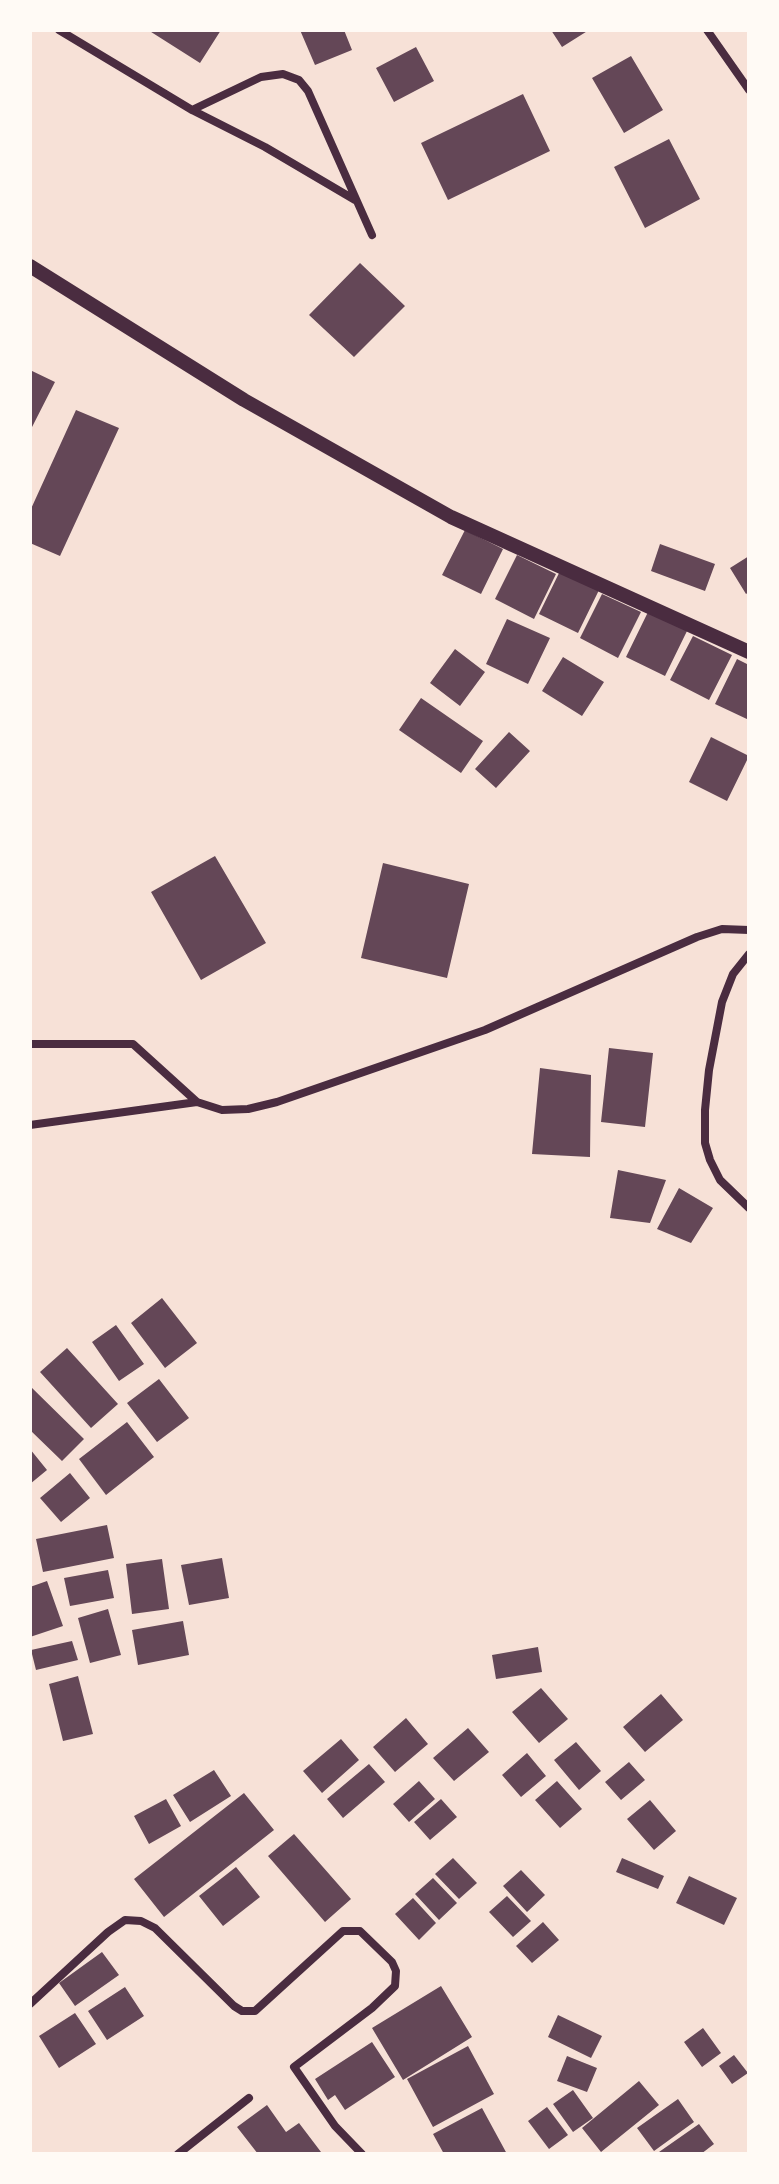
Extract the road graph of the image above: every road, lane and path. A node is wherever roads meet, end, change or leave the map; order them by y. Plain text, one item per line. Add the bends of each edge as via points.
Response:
1 (59, 30) edge
2 (707, 30) edge
3 (749, 90) edge
4 (192, 110) junction
5 (355, 200) junction
6 (372, 235) dead end
7 (30, 266) edge
8 (749, 652) edge
9 (749, 930) edge
10 (749, 954) edge
11 (30, 1044) edge
12 (197, 1102) junction
13 (30, 1125) edge
14 (749, 1208) edge
15 (30, 2004) edge
16 (249, 2098) dead end
17 (178, 2154) edge
18 (362, 2154) edge

1 - 4 street
2 - 3 street
4 - 5 street
4 - 5 street via 261,77 299,80
5 - 6 street
7 - 8 street via 244,400 451,517
9 - 12 street via 722,929 697,937 485,1030 264,1106 236,1111
10 - 14 street via 733,974 722,1002 705,1110 710,1160 720,1180
11 - 12 street via 133,1044
12 - 13 street
15 - 18 street via 125,1920 155,1928 242,2011 255,2011 343,1931 360,1931 392,1962 395,1986 294,2067 335,2126
16 - 17 street

